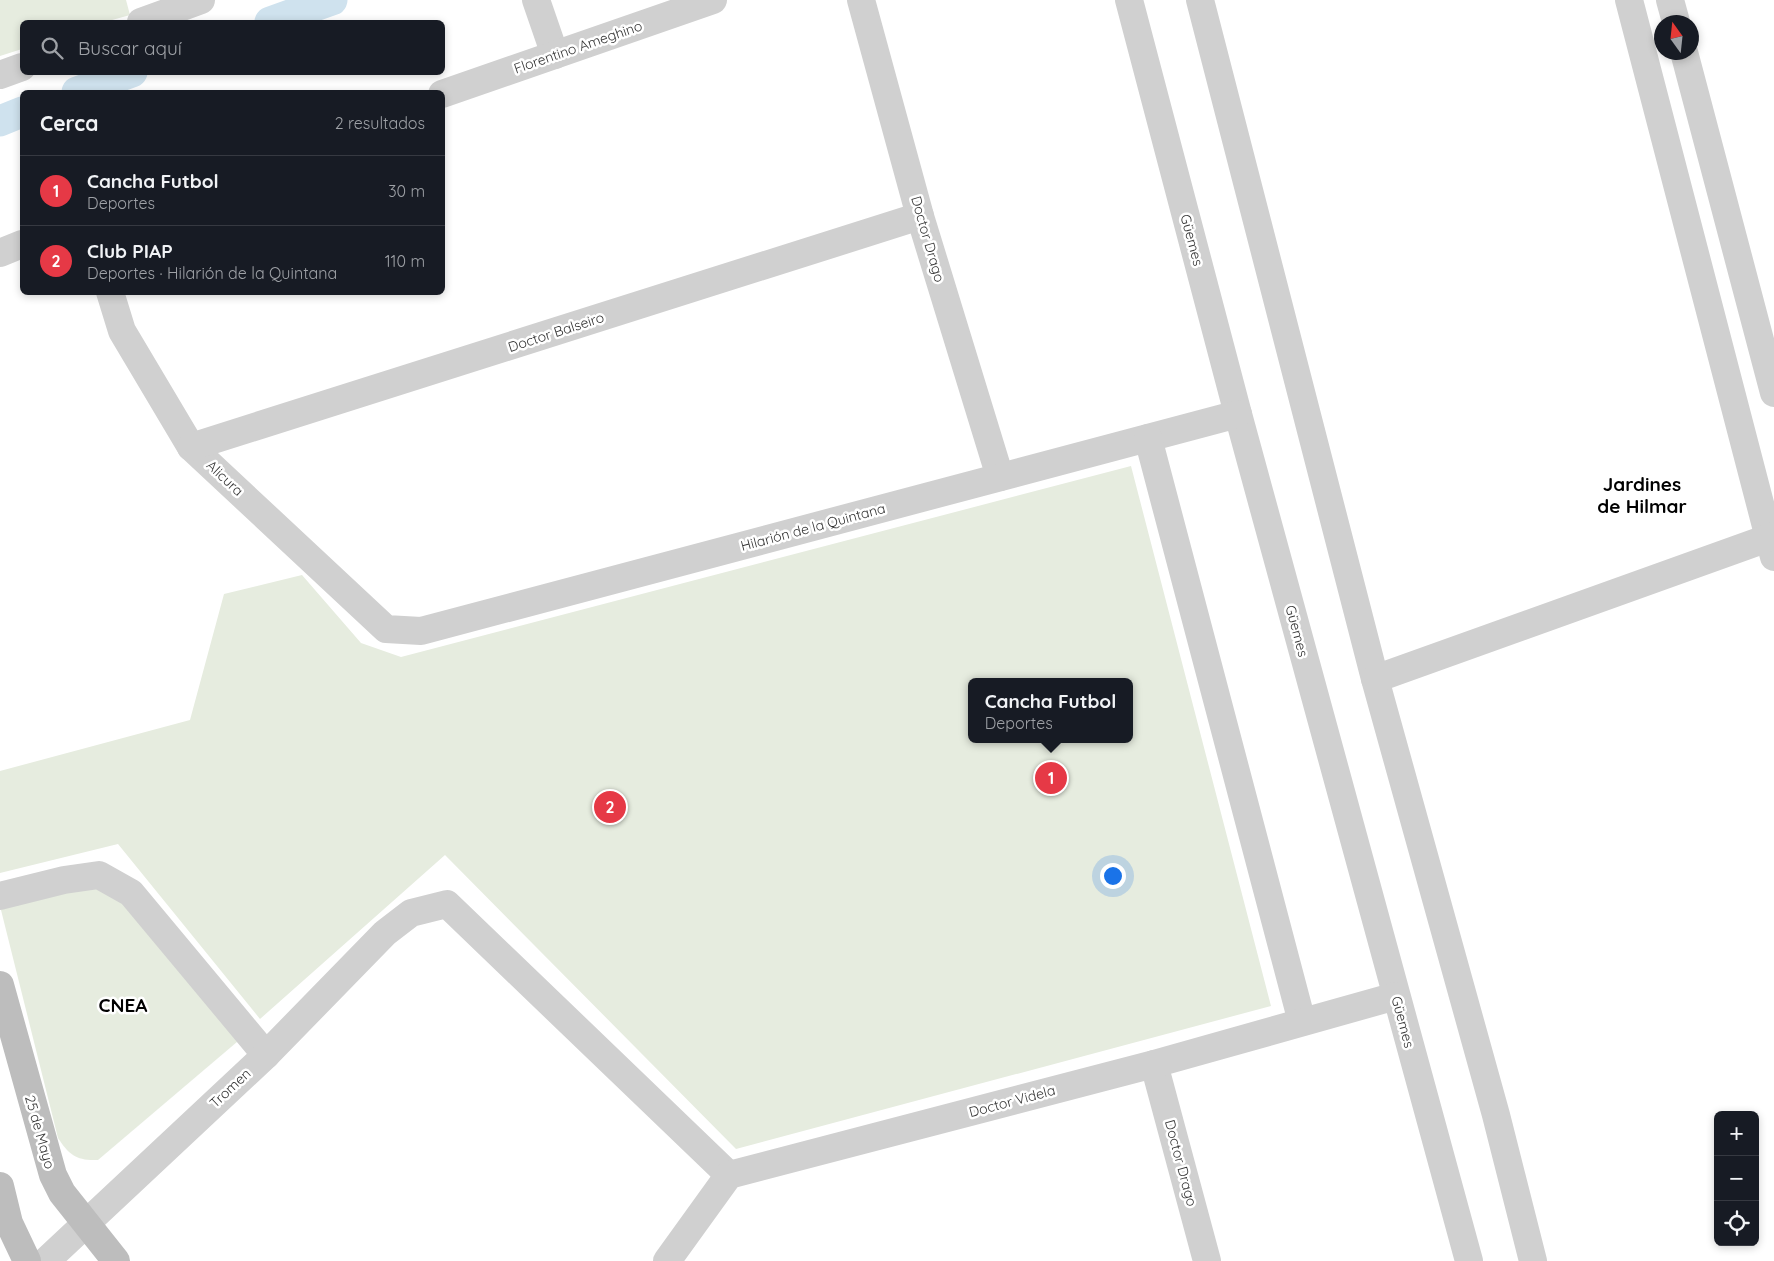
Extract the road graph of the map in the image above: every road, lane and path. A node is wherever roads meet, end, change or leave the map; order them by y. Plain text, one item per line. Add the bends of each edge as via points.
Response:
1 (201, 0) edge
2 (536, 0) edge
3 (713, 0) edge
4 (861, 0) edge
5 (1129, 0) edge
6 (1200, 0) edge
7 (1628, 0) edge
8 (1670, 0) edge
9 (1674, 15) edge
10 (146, 20) edge
11 (555, 55) junction
12 (1686, 60) edge
13 (20, 68) edge
14 (0, 75) edge
15 (445, 93) edge
16 (920, 216) junction
17 (20, 245) edge
18 (0, 253) edge
19 (111, 295) edge
20 (1774, 393) edge
21 (1238, 414) junction
22 (1148, 438) junction
23 (191, 447) junction
24 (1000, 477) junction
25 (1772, 544) edge
26 (386, 629) joint
27 (1375, 679) junction
28 (0, 896) edge
29 (0, 985) edge
30 (1396, 996) junction
31 (1302, 1022) junction
32 (266, 1055) junction
33 (1154, 1064) junction
34 (729, 1175) junction
35 (0, 1186) edge
36 (84, 1223) junction
37 (27, 1261) edge
38 (46, 1261) edge
39 (116, 1261) edge
40 (667, 1261) edge
41 (1207, 1261) edge
42 (1469, 1261) edge
43 (1533, 1261) edge

1 - 10 street
2 - 11 street
3 - 11 street, Florentino Ameghino
4 - 16 street, Doctor Drago
5 - 21 street, Güemes
6 - 27 street
7 - 25 street
8 - 9 street
11 - 15 street, Florentino Ameghino
12 - 20 street
13 - 14 street
16 - 23 street, Doctor Balseiro
16 - 24 street, Doctor Drago
17 - 18 street
19 - 23 street, Alicura via 122,331
21 - 22 street, Hilarión de la Quintana
21 - 30 street, Güemes
22 - 24 street, Hilarión de la Quintana
22 - 31 street
23 - 26 street, Alicura
24 - 26 street, Hilarión de la Quintana via 421,632
25 - 27 street
27 - 43 street via 1496,1115
28 - 32 street via 98,875 131,893
29 - 36 street, 25 de Mayo via 44,1152 62,1193
30 - 31 street, Doctor Videla
30 - 42 street, Güemes
31 - 33 street, Doctor Videla
32 - 34 street, Tromen via 385,933 411,913 447,904
32 - 36 street, Tromen
33 - 34 street, Doctor Videla
33 - 41 street, Doctor Drago
34 - 40 street
35 - 37 street via 12,1231
36 - 38 street, Tromen
36 - 39 street, 25 de Mayo

